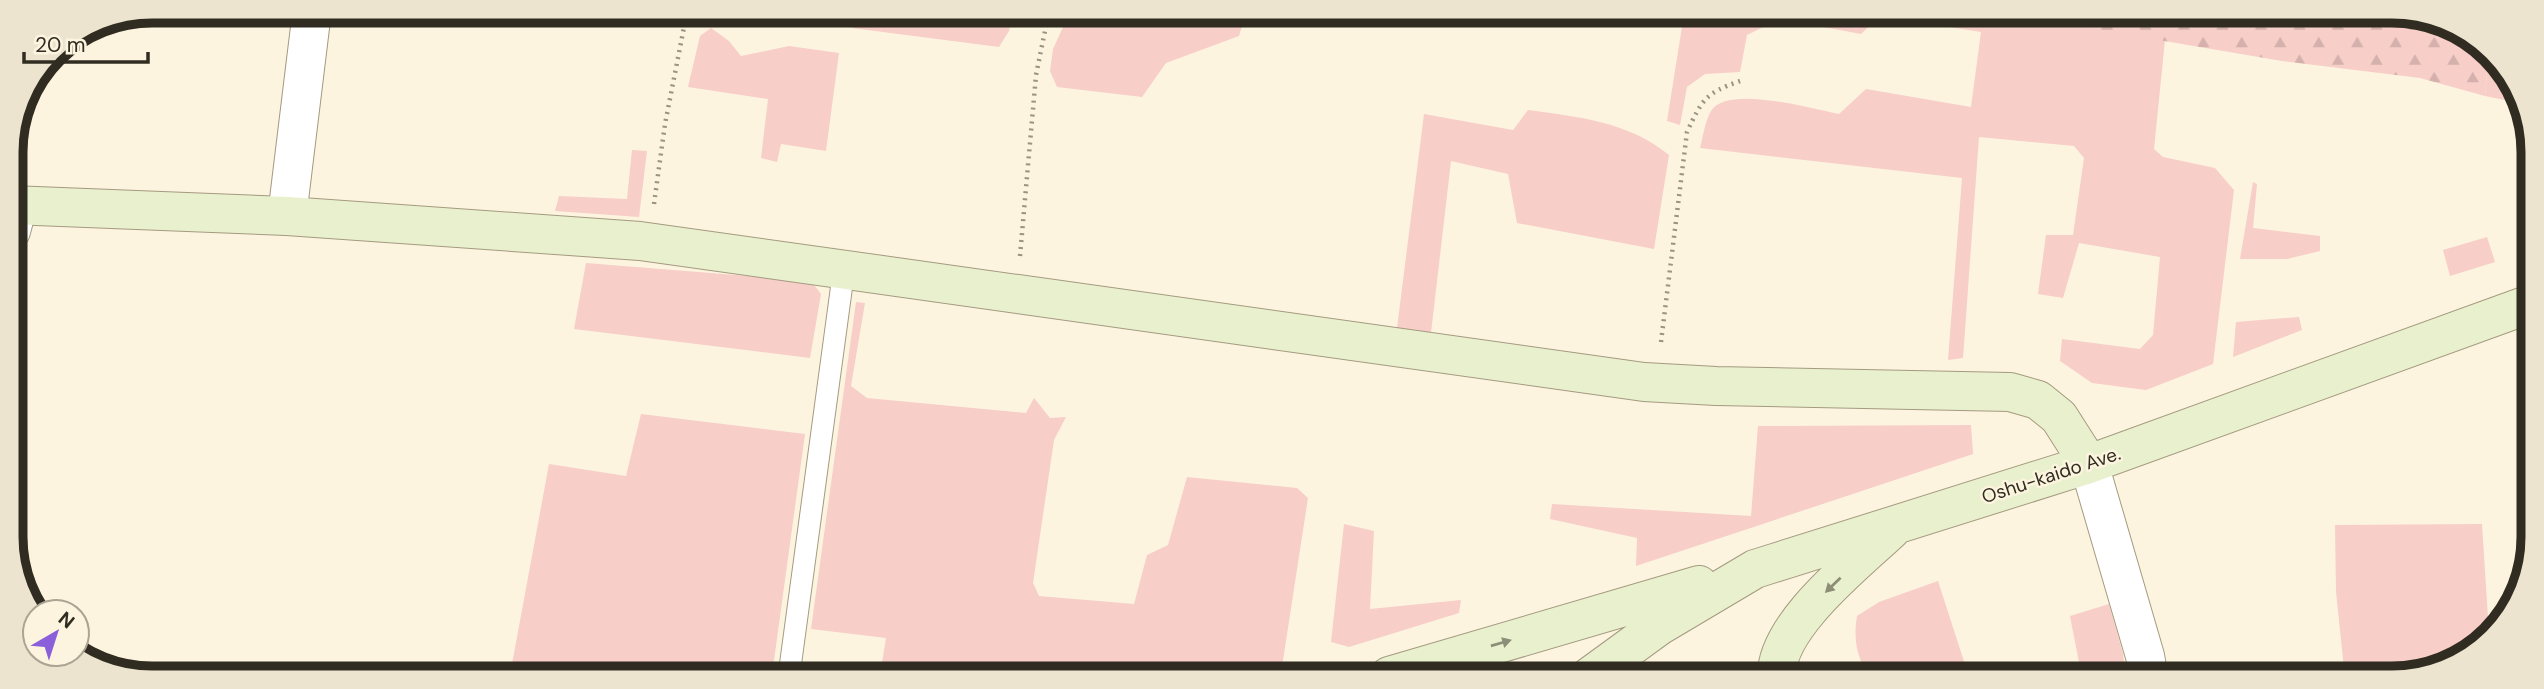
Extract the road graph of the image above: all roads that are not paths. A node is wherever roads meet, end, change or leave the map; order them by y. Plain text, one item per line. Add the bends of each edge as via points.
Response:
1 (311, 23) edge
2 (23, 214) edge
3 (287, 216) junction
4 (844, 269) junction
5 (2521, 307) edge
6 (2088, 464) junction
7 (1900, 522) junction
8 (1755, 569) junction
9 (790, 666) edge
10 (1423, 666) edge
11 (1604, 666) edge
12 (1777, 666) edge
13 (2147, 666) edge

1 - 3 street
2 - 3 street
3 - 4 street via 649,243
4 - 6 street via 1656,383 2010,392 2038,400 2059,417
4 - 9 lane
5 - 6 street, Oshu-kaido Ave.
6 - 7 street, Oshu-kaido Ave.
6 - 13 street
7 - 8 street, Oshu-kaido Ave.
7 -> 12 street via 1797,623
10 -> 8 street
8 - 11 street, Oshu-kaido Ave. via 1658,626

